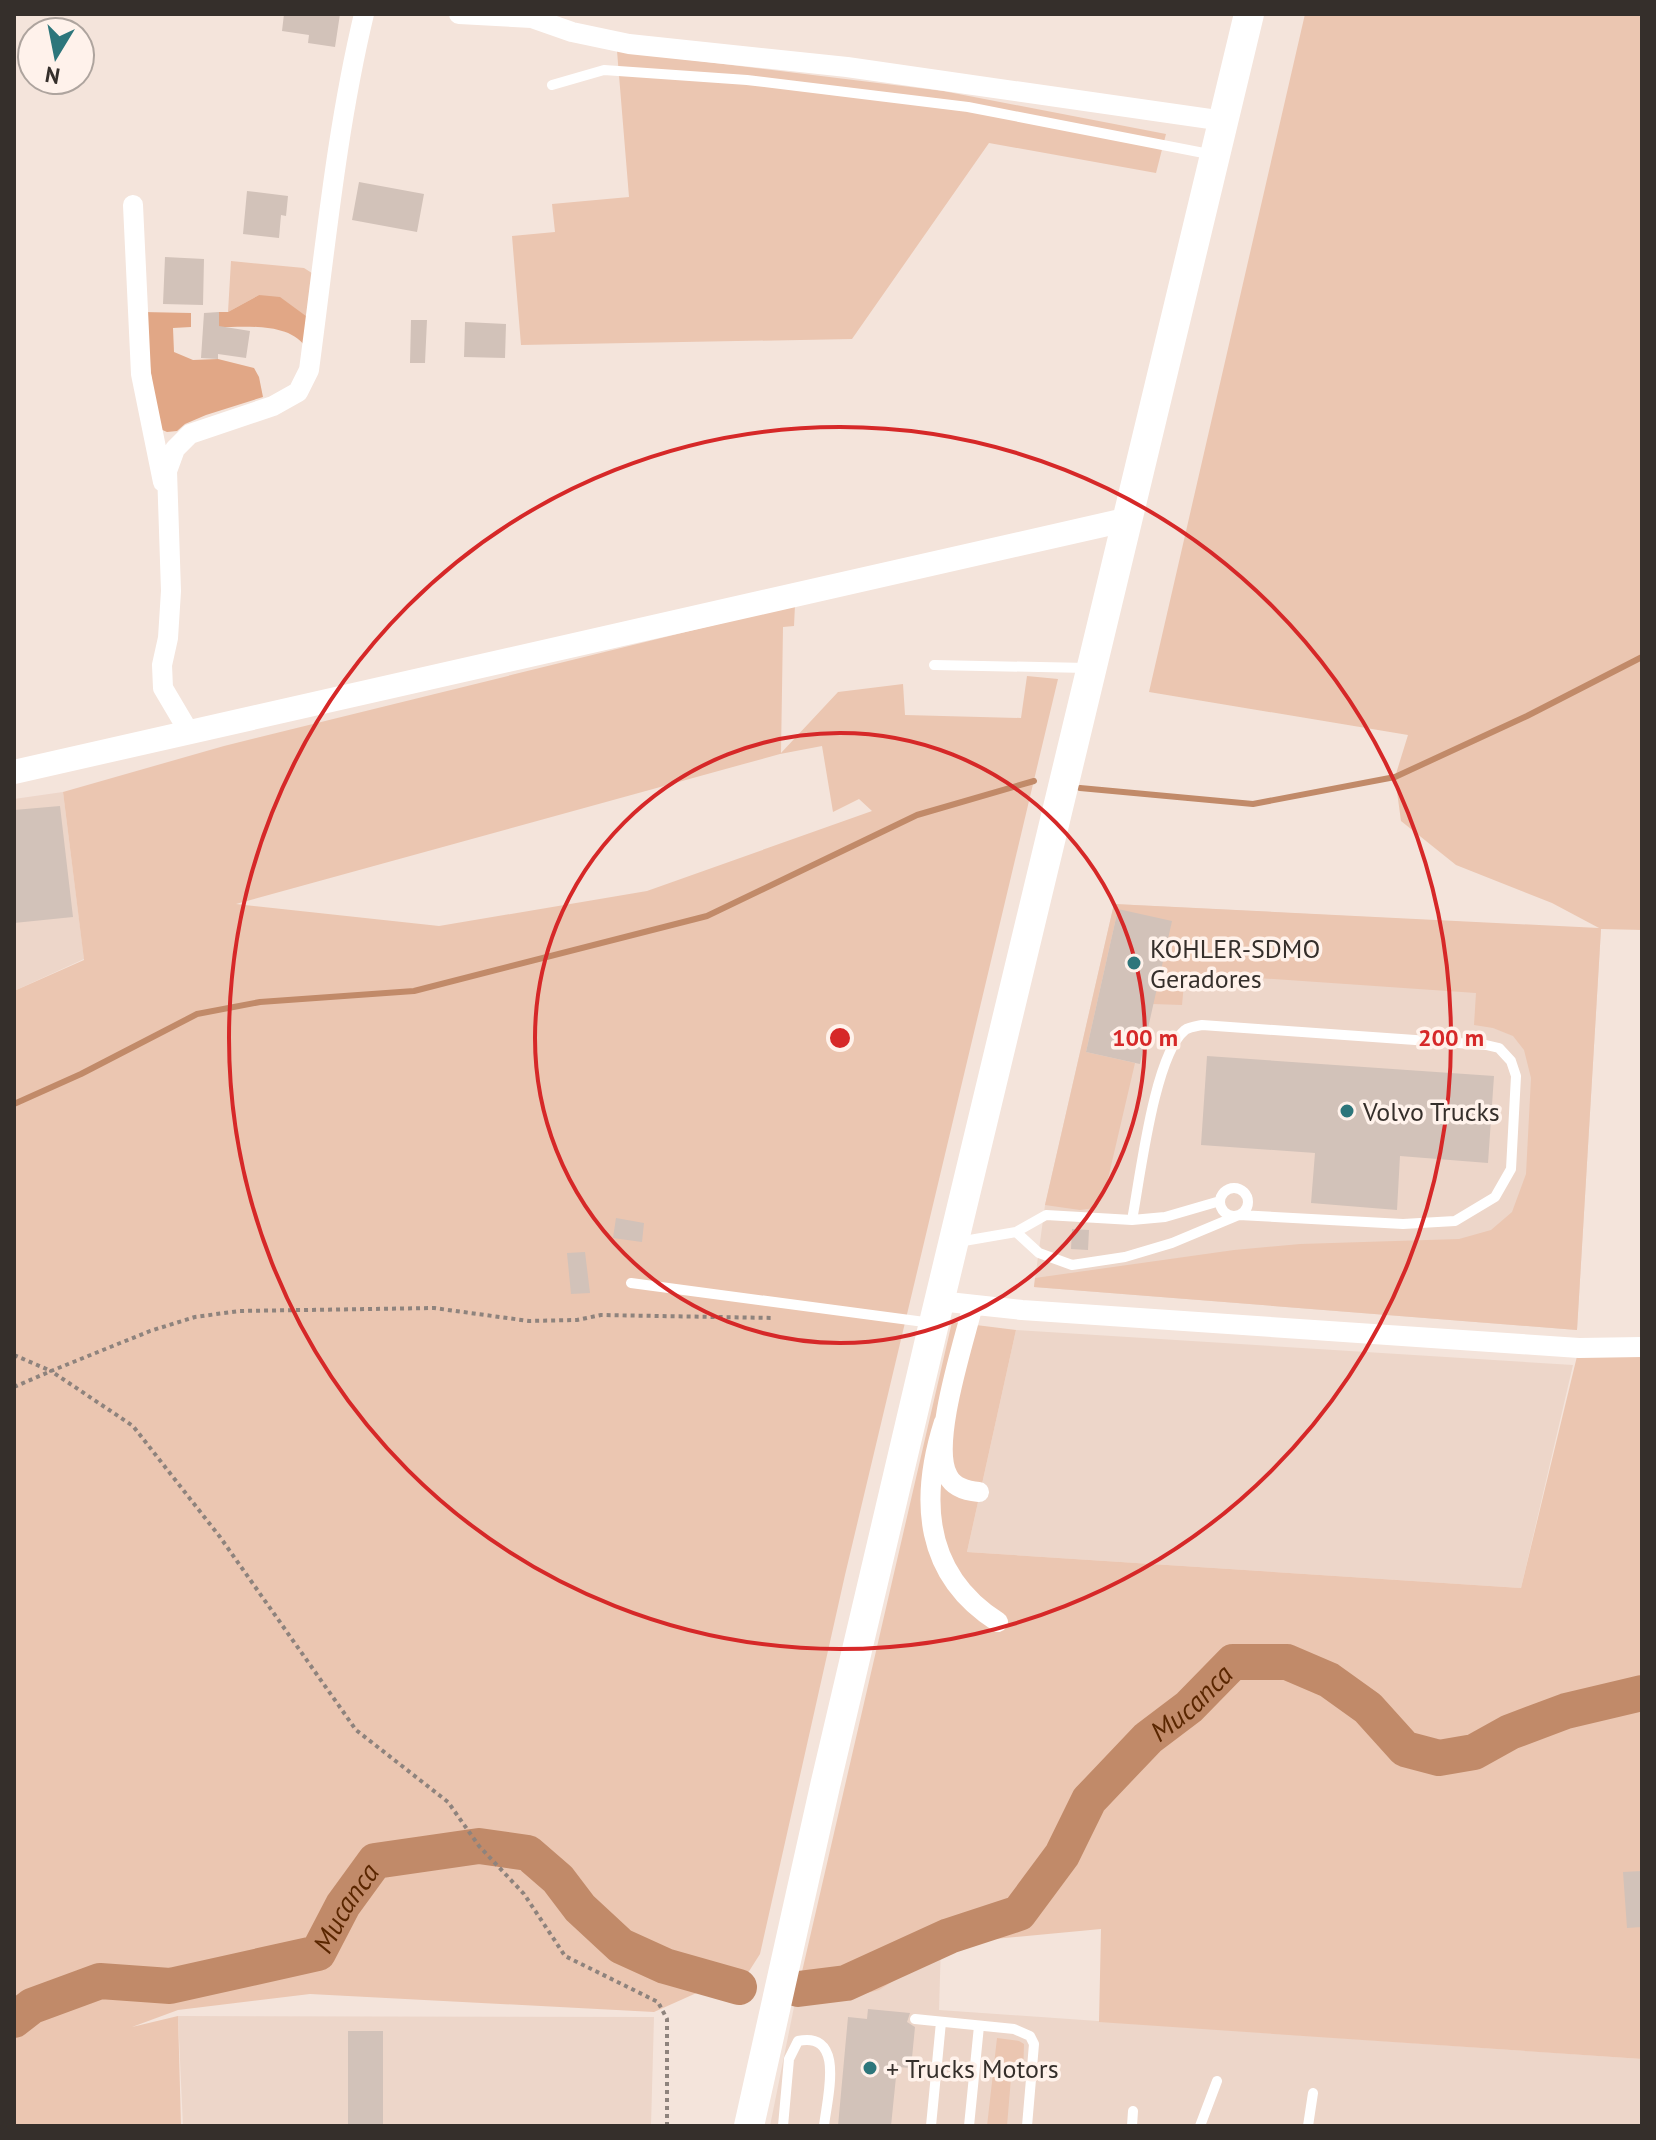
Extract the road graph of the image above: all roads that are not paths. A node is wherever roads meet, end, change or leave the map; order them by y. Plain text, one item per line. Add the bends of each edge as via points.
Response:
1 (364, 14) edge
2 (459, 14) edge
3 (1249, 14) edge
4 (552, 85) dead end
5 (1224, 121) junction
6 (1216, 155) junction
7 (133, 205) dead end
8 (167, 502) junction
9 (1125, 520) junction
10 (934, 665) dead end
11 (1090, 668) junction
12 (189, 732) junction
13 (14, 772) edge
14 (1220, 1201) junction
15 (1239, 1215) junction
16 (1132, 1220) junction
17 (1016, 1232) junction
18 (953, 1243) junction
19 (631, 1283) dead end
20 (973, 1305) junction
21 (937, 1312) junction
22 (1642, 1347) edge
23 (944, 1422) junction
24 (979, 1492) dead end
25 (998, 1622) dead end
26 (915, 2019) dead end
27 (941, 2022) junction
28 (979, 2026) junction
29 (1217, 2081) dead end
30 (1313, 2093) dead end
31 (1133, 2111) dead end
32 (749, 2126) edge
33 (783, 2126) edge
34 (824, 2126) edge
35 (931, 2126) edge
36 (969, 2126) edge
37 (1027, 2126) edge
38 (1132, 2126) edge
39 (1200, 2126) edge
40 (1308, 2126) edge

1 - 8 street via 334,170 305,383 273,406 190,434 175,449 167,471
2 - 5 street via 532,18 629,44 847,67
3 - 5 main road
4 - 6 lane via 604,70 747,80 968,107
5 - 6 main road
6 - 9 main road
7 - 8 street via 141,374
8 - 12 street via 171,591 163,688
9 - 11 main road
9 - 12 street
10 - 11 lane
11 - 18 main road
12 - 13 street
14 - 15 lane via 1226,1212
14 - 15 lane via 1227,1190 1244,1192 1248,1205
14 - 16 lane via 1165,1217
15 - 16 lane via 1403,1224 1455,1221 1495,1197 1511,1169 1516,1076 1511,1061 1499,1048 1486,1045 1202,1025 1185,1030 1160,1073
15 - 17 lane via 1172,1243 1072,1265 1039,1253
16 - 17 lane via 1046,1215
17 - 18 lane
18 - 21 main road
19 - 21 lane via 817,1307
20 - 21 street
20 - 22 street via 1563,1347
20 - 23 street
21 - 32 main road
23 - 24 street via 942,1453 948,1477 964,1491
23 - 25 street via 931,1478 934,1537 958,1586 976,1608
26 - 27 lane
27 - 28 lane
27 - 35 lane
28 - 36 lane
28 - 37 lane via 1014,2029 1034,2044
29 - 39 lane
30 - 40 lane
31 - 38 lane
33 - 34 lane via 789,2059 798,2041 808,2039 820,2041 830,2061

